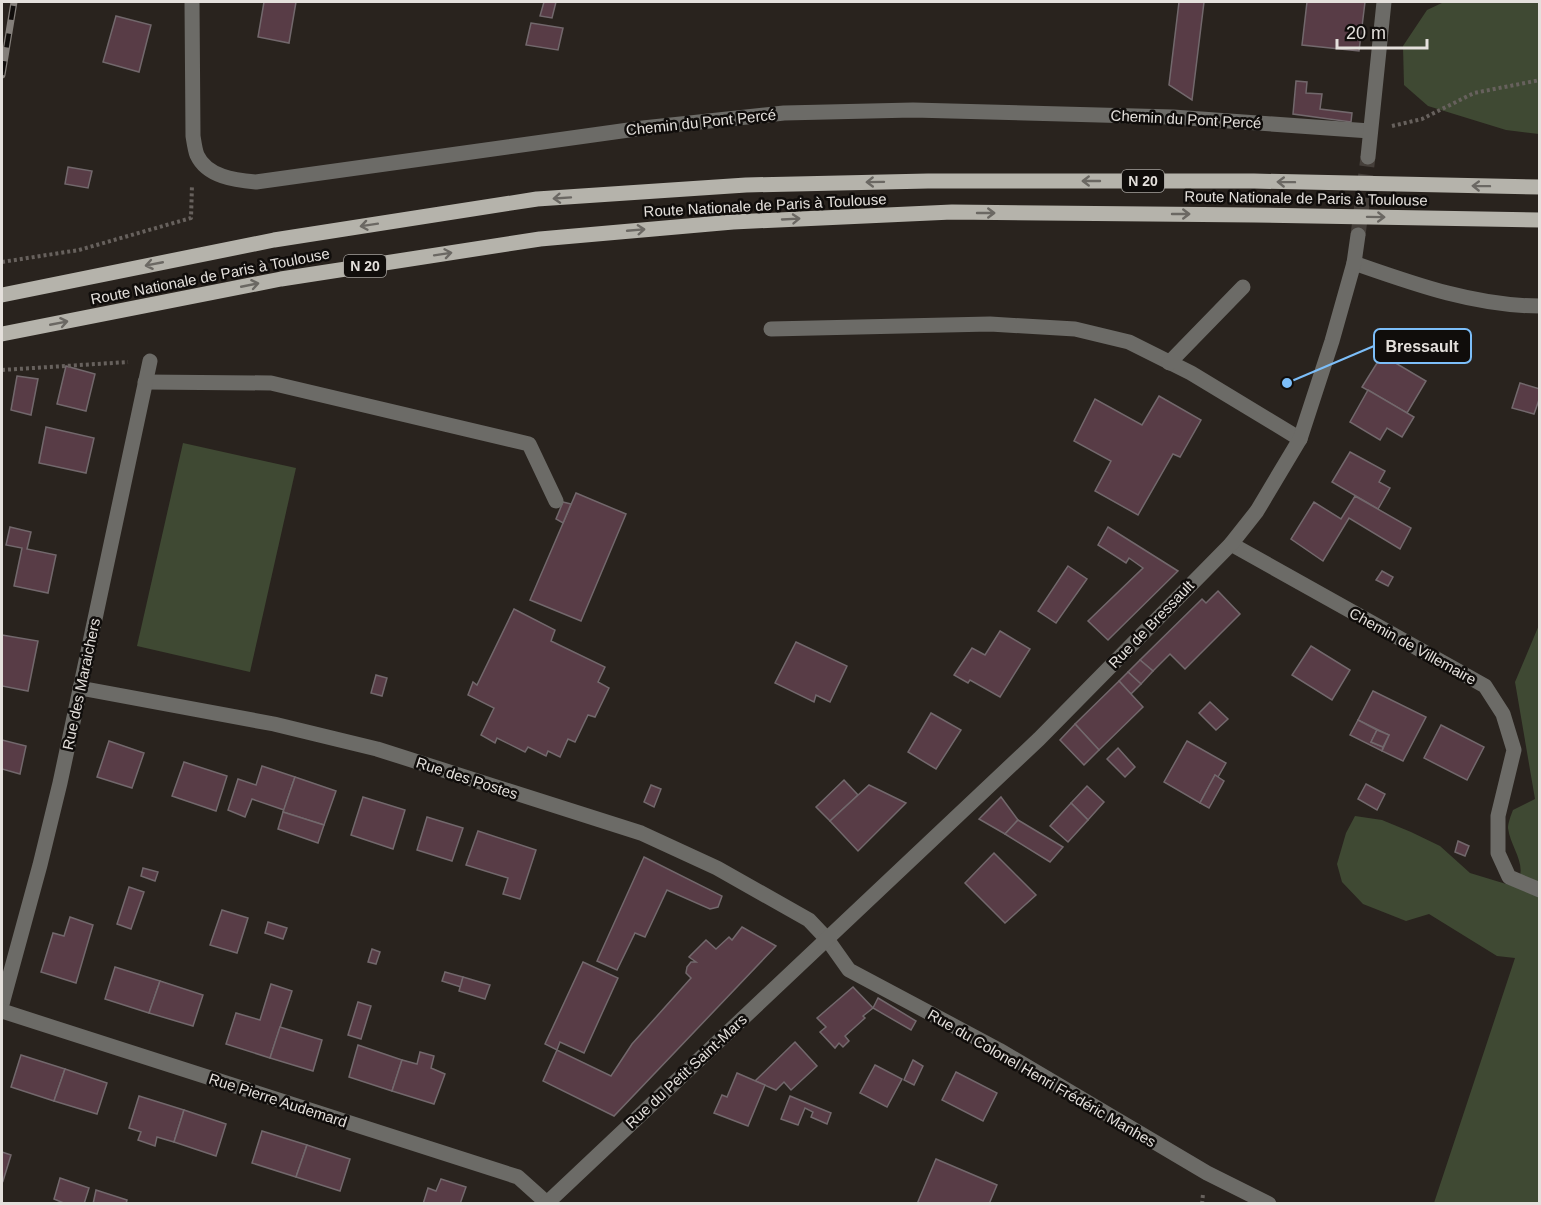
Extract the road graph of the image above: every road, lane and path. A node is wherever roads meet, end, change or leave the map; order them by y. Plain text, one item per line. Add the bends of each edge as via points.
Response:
1 (192, 2) edge
2 (1384, 2) edge
3 (1539, 80) edge
4 (1370, 131) junction
5 (1368, 157) tunnel mouth
6 (192, 183) dead end
7 (1539, 187) edge
8 (1539, 220) edge
9 (1358, 235) tunnel mouth
10 (2, 262) edge
11 (1354, 263) junction
12 (1243, 287) dead end
13 (2, 295) edge
14 (1539, 306) edge
15 (771, 329) dead end
16 (2, 334) edge
17 (150, 361) joint
18 (1169, 363) junction
19 (2, 370) edge
20 (145, 382) junction
21 (1300, 440) junction
22 (556, 501) dead end
23 (1231, 544) junction
24 (80, 688) junction
25 (1539, 890) edge
26 (827, 939) junction
27 (2, 1004) edge
28 (2, 1011) edge
29 (546, 1203) edge
30 (1269, 1203) edge

1 - 4 street, Chemin du Pont Percé via 193,136 198,156 213,172 233,180 256,182 643,128 784,113 913,110 1173,117
2 - 4 street
3 - 4 path via 1474,93 1422,119
4 - 5 street
6 - 10 path via 191,218 79,250
7 -> 13 main road, Route Nationale de Paris à Toulouse / N 20 via 1254,181 928,181 746,185 537,199 274,240
16 -> 8 main road, Route Nationale de Paris à Toulouse / N 20 via 281,279 529,241 733,222 952,212
9 - 11 street, Rue de Bressault
11 - 14 street via 1452,295
11 - 21 street, Rue de Bressault
12 - 18 street
15 - 18 street via 990,324 1075,329 1129,342
17 - 19 path
17 - 20 street, Rue des Maraichers
18 - 21 street
20 - 22 street via 271,382 529,444
20 - 24 street, Rue des Maraichers
21 - 23 street, Rue de Bressault via 1257,511
23 - 25 street, Chemin de Villemaire via 1485,686 1503,714 1514,750 1498,816 1498,853 1509,877
23 - 26 street, Rue de Bressault via 1039,739
24 - 26 street, Rue des Postes via 274,724 377,749 641,833 727,874 809,920
24 - 27 street, Rue des Maraichers via 40,865
26 - 29 street, Rue du Petit Saint-Mars
26 - 30 street, Rue du Colonel Henri Frédéric Manhes via 849,970 999,1050 1207,1173
28 - 29 street, Rue Pierre Audemard via 518,1177

